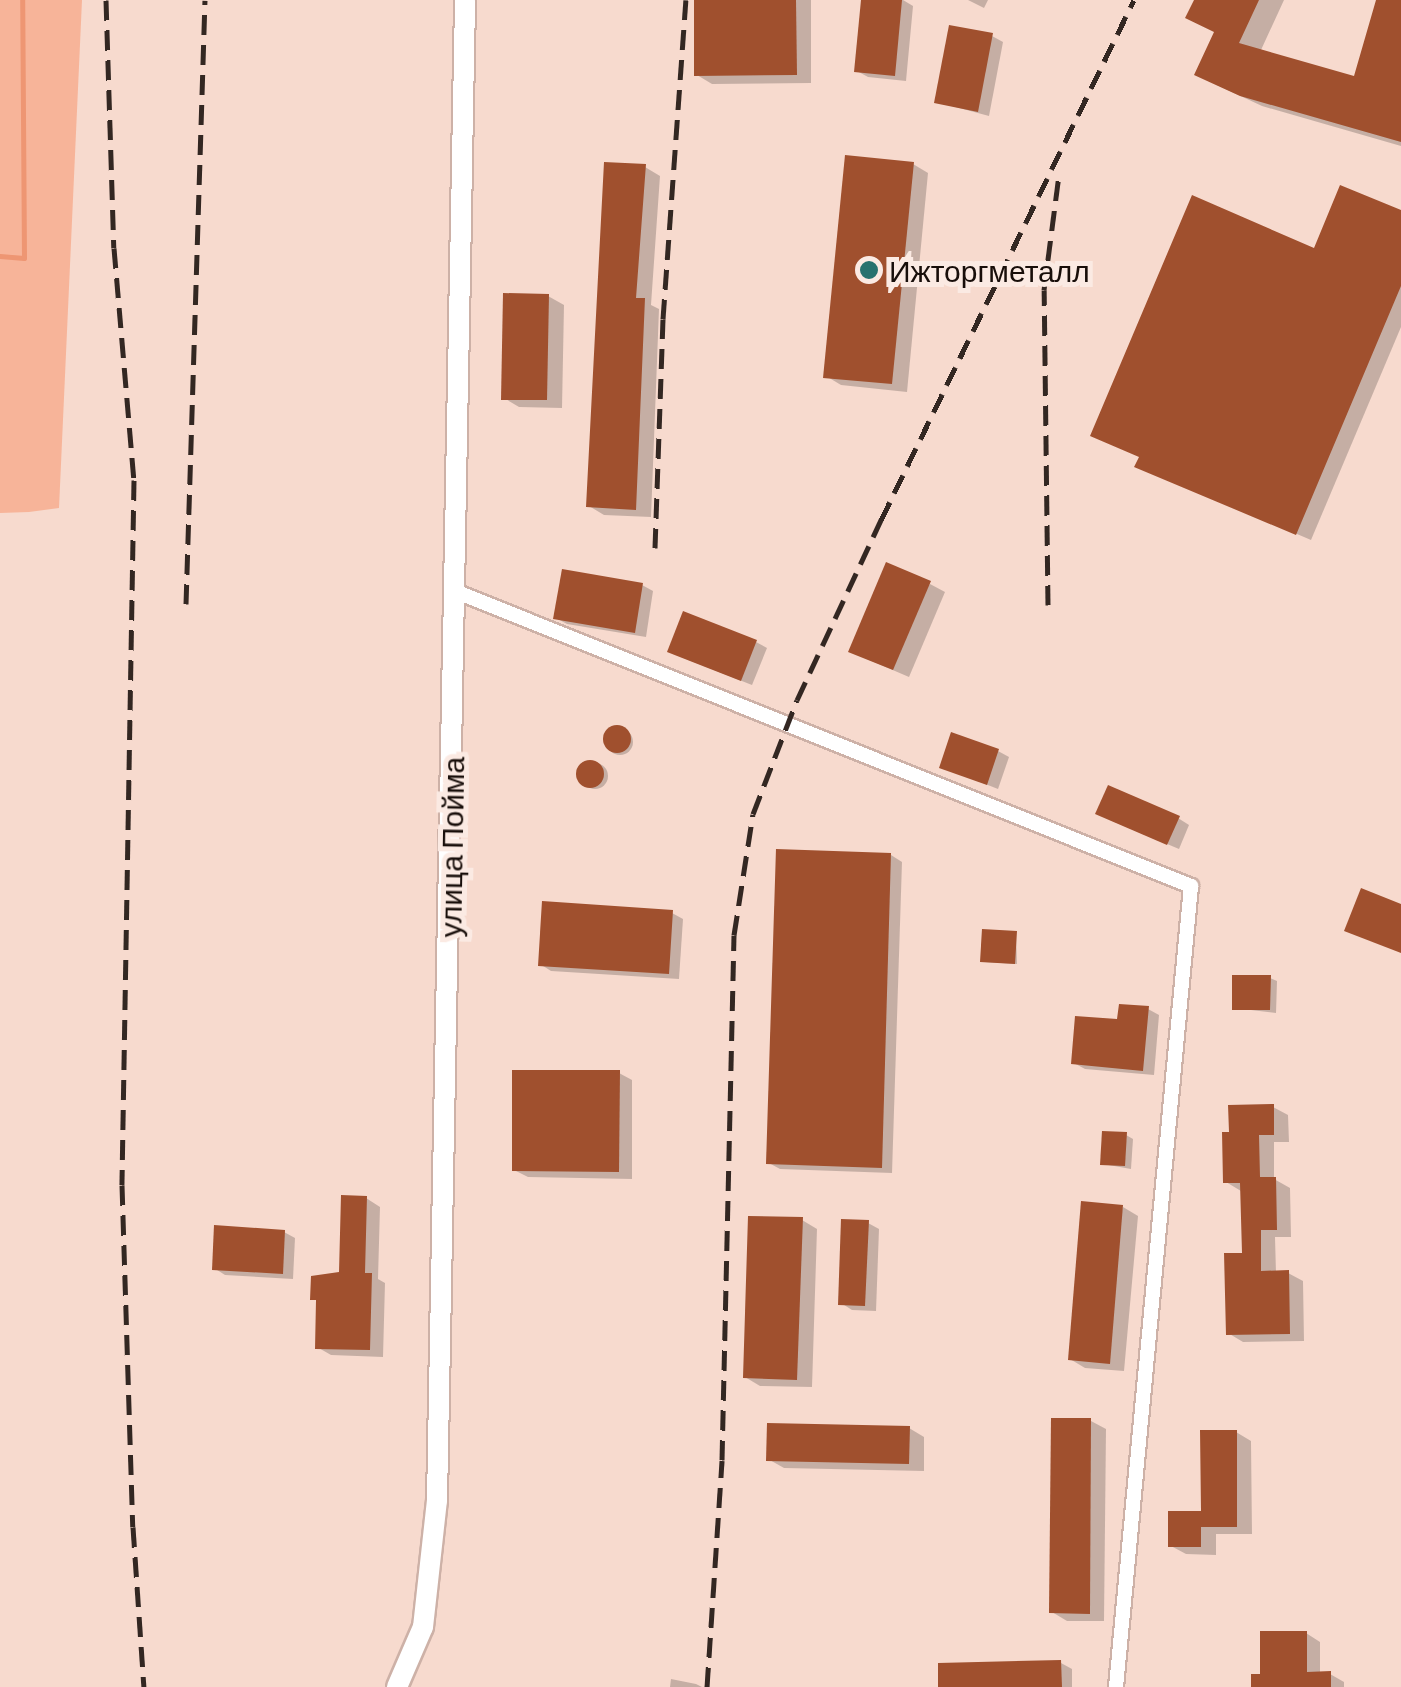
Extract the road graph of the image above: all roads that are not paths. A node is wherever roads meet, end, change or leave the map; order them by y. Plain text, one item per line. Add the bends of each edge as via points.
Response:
1 (466, 0) edge
2 (457, 592) junction
3 (397, 1687) edge
4 (1116, 1687) edge

1 - 2 main road, улица Пойма
2 - 3 main road, улица Пойма via 437,1501 423,1627
2 - 4 street via 1190,886

